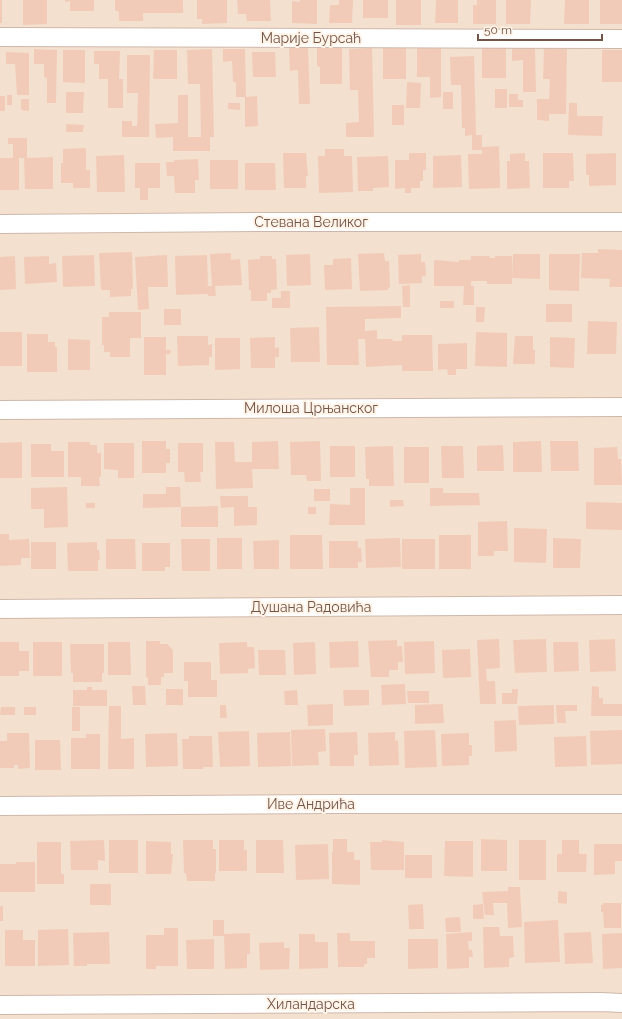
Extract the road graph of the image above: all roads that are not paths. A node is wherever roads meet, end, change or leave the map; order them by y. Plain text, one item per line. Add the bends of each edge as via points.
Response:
1 (0, 37) edge
2 (622, 39) edge
3 (622, 222) edge
4 (0, 224) edge
5 (622, 407) edge
6 (0, 410) edge
7 (622, 605) edge
8 (0, 609) edge
9 (622, 804) edge
10 (0, 806) edge
11 (622, 1003) edge
12 (0, 1006) edge

1 - 2 street, Марије Бурсаћ
3 - 4 street, Стевана Великог
5 - 6 street, Милоша Црњанског
7 - 8 street, Душана Радовића
9 - 10 street, Иве Андрића
11 - 12 street, Хиландарска

